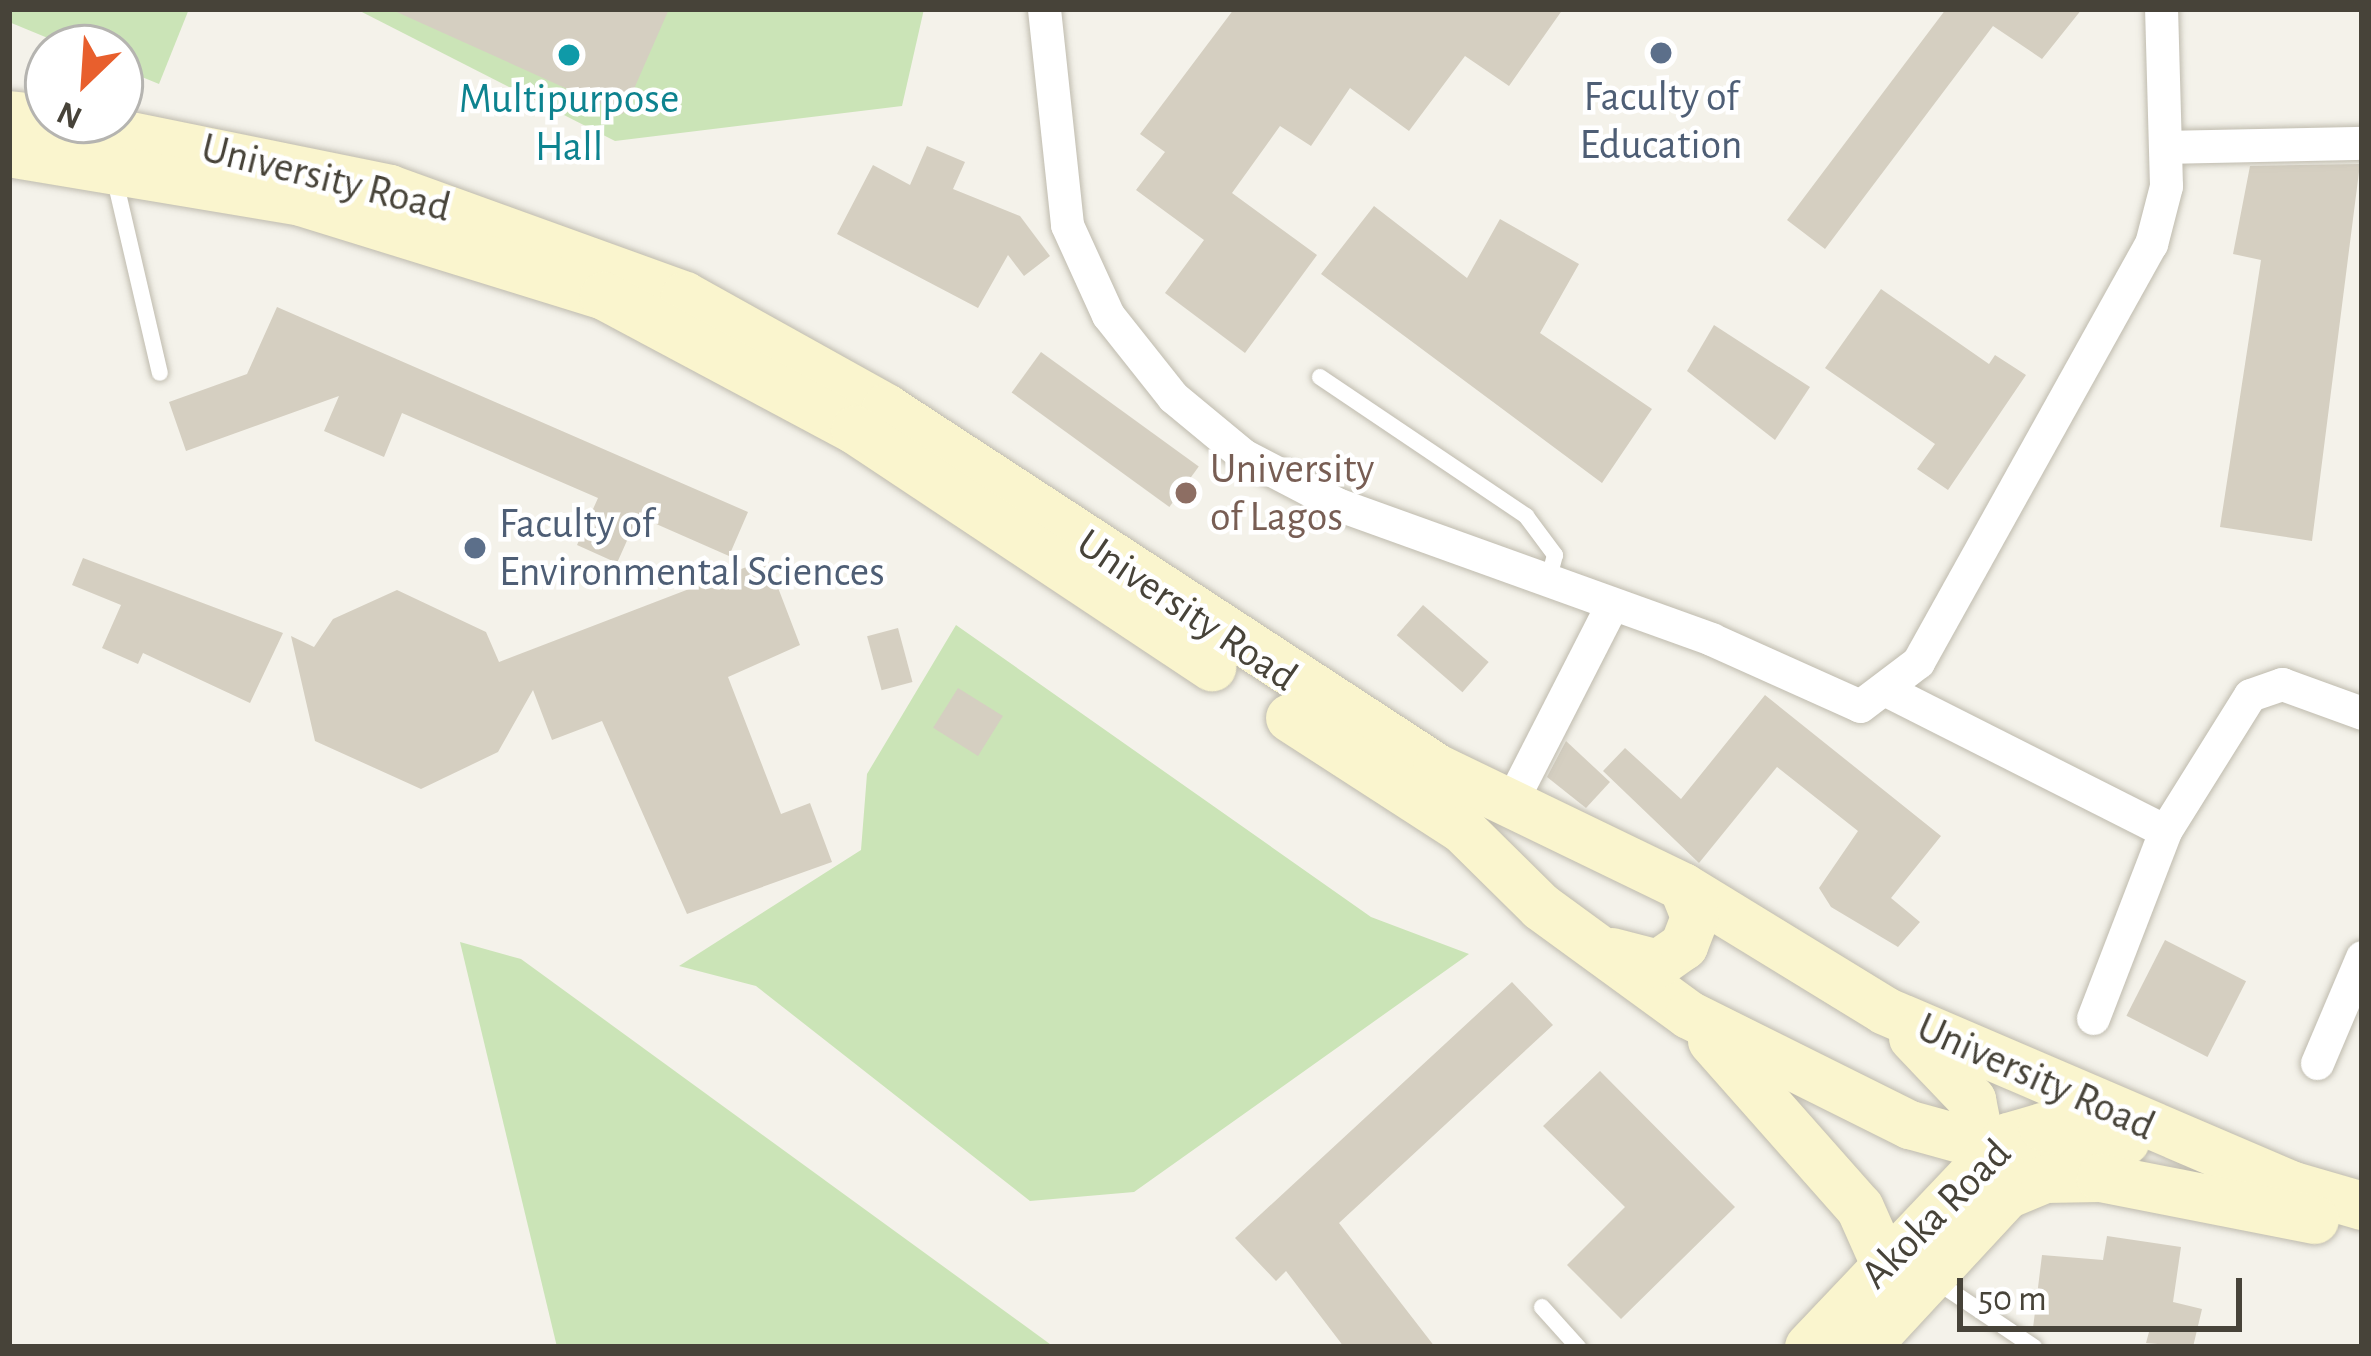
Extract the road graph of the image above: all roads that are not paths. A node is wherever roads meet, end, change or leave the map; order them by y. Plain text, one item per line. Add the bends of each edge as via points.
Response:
1 (1043, 9) edge
2 (2161, 9) edge
3 (2362, 143) edge
4 (109, 144) junction
5 (2168, 147) junction
6 (9, 152) edge
7 (160, 374) dead end
8 (1320, 377) dead end
9 (1547, 582) junction
10 (1612, 605) junction
11 (1890, 692) junction
12 (2362, 713) edge
13 (1512, 800) junction
14 (2165, 832) junction
15 (1683, 887) junction
16 (1612, 952) junction
17 (2362, 957) edge
18 (1885, 1011) junction
19 (1689, 1015) junction
20 (2093, 1018) dead end
21 (2318, 1063) dead end
22 (1989, 1154) junction
23 (2101, 1178) junction
24 (2294, 1186) junction
25 (2362, 1206) edge
26 (1975, 1227) junction
27 (2362, 1227) edge
28 (1905, 1269) junction
29 (1542, 1307) dead end
30 (1579, 1347) edge
31 (1809, 1347) edge
32 (1866, 1347) edge
33 (2034, 1347) edge

1 - 9 street via 1067,225 1108,315 1173,398 1243,455 1337,504
2 - 5 street
3 - 5 street
4 - 6 main road, University Road
4 - 7 lane
4 - 13 main road, University Road via 390,189 685,296 886,408 1329,706
4 - 16 main road, University Road via 495,258 697,339 855,430 1463,830 1541,907
5 - 11 street via 2151,244 2120,314 1918,662
8 - 9 lane via 1526,516 1555,555
9 - 10 street
10 - 11 street via 1711,639 1826,700 1860,706
10 - 13 street
11 - 14 street
12 - 14 street via 2282,684 2250,694
13 - 15 main road, University Road
14 - 20 street
15 - 16 main road via 1695,917 1684,946 1658,964
15 - 18 main road, University Road
16 - 19 main road, University Road
17 - 21 street
18 - 22 main road via 1959,1080
18 - 24 main road, University Road
19 - 22 main road, University Road
19 - 28 main road
22 - 23 main road, University Road
22 - 24 main road, Akoka Road via 2043,1127
22 - 26 main road
22 - 28 main road, Akoka Road
23 - 26 main road via 2020,1187
23 - 27 main road, University Road
24 - 25 main road, Akoka Road
26 - 28 main road
28 - 31 main road, Akoka Road
28 - 32 main road
28 - 33 lane
29 - 30 lane

